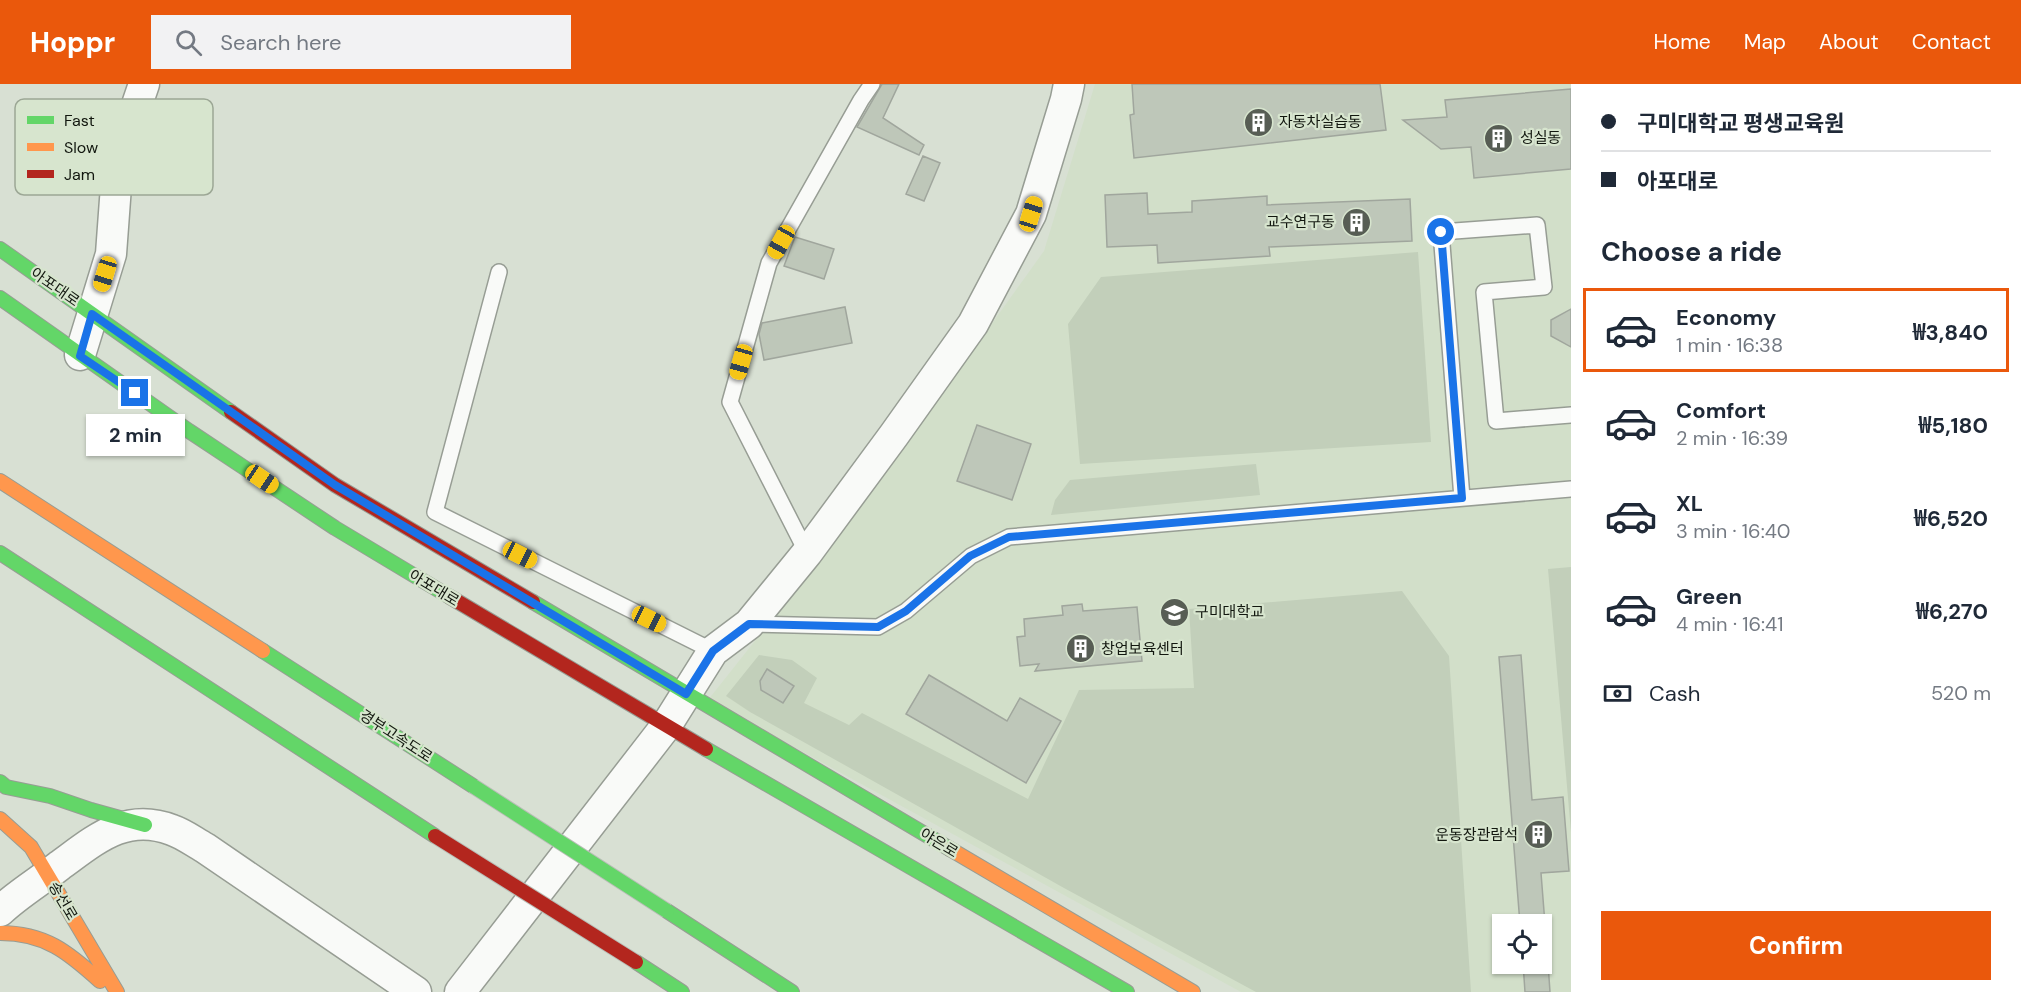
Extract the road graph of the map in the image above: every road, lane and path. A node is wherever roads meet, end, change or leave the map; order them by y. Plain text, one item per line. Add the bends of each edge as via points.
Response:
1 (144, 84) edge
2 (872, 84) edge
3 (1069, 84) edge
4 (139, 99) edge
5 (115, 195) edge
6 (0, 249) edge
7 (499, 272) dead end
8 (0, 298) edge
9 (92, 314) junction
10 (80, 356) junction
11 (1571, 415) edge
12 (0, 481) edge
13 (1571, 489) edge
14 (1462, 498) junction
15 (0, 553) edge
16 (807, 553) junction
17 (749, 624) junction
18 (713, 651) junction
19 (686, 694) junction
20 (666, 726) junction
21 (0, 782) edge
22 (0, 819) edge
23 (145, 825) junction
24 (48, 875) junction
25 (0, 911) edge
26 (0, 933) edge
27 (115, 992) edge
28 (416, 992) edge
29 (460, 992) edge
30 (682, 992) edge
31 (792, 992) edge
32 (1127, 992) edge
33 (1193, 992) edge

1 - 4 street
2 - 16 lane via 769,262 730,402
3 - 16 street via 1031,214 973,324
5 - 9 street via 111,254
6 - 9 main road, 아포대로
7 - 18 lane via 435,512
8 - 10 main road, 아포대로
9 - 10 street
9 - 19 main road, 아포대로 via 335,485
10 - 20 main road, 아포대로 via 335,528
11 - 14 lane via 1496,421 1484,292 1544,287 1537,225 1441,232
12 - 31 main road, 경부고속도로, bridge
13 - 14 lane
14 - 17 lane via 1009,537 970,556 906,611 878,627
15 - 30 main road, bridge
16 - 17 street
17 - 18 street
18 - 19 street
19 - 20 street
19 - 33 main road, 야은로
20 - 29 street
20 - 32 main road
21 - 23 main road via 6,787
22 - 24 main road, 송선로 via 31,847
23 - 24 street via 120,827 99,837
23 - 28 street via 173,830 205,848
24 - 25 street
24 - 27 main road, 송선로
26 - 27 main road via 17,932 45,939 73,955

